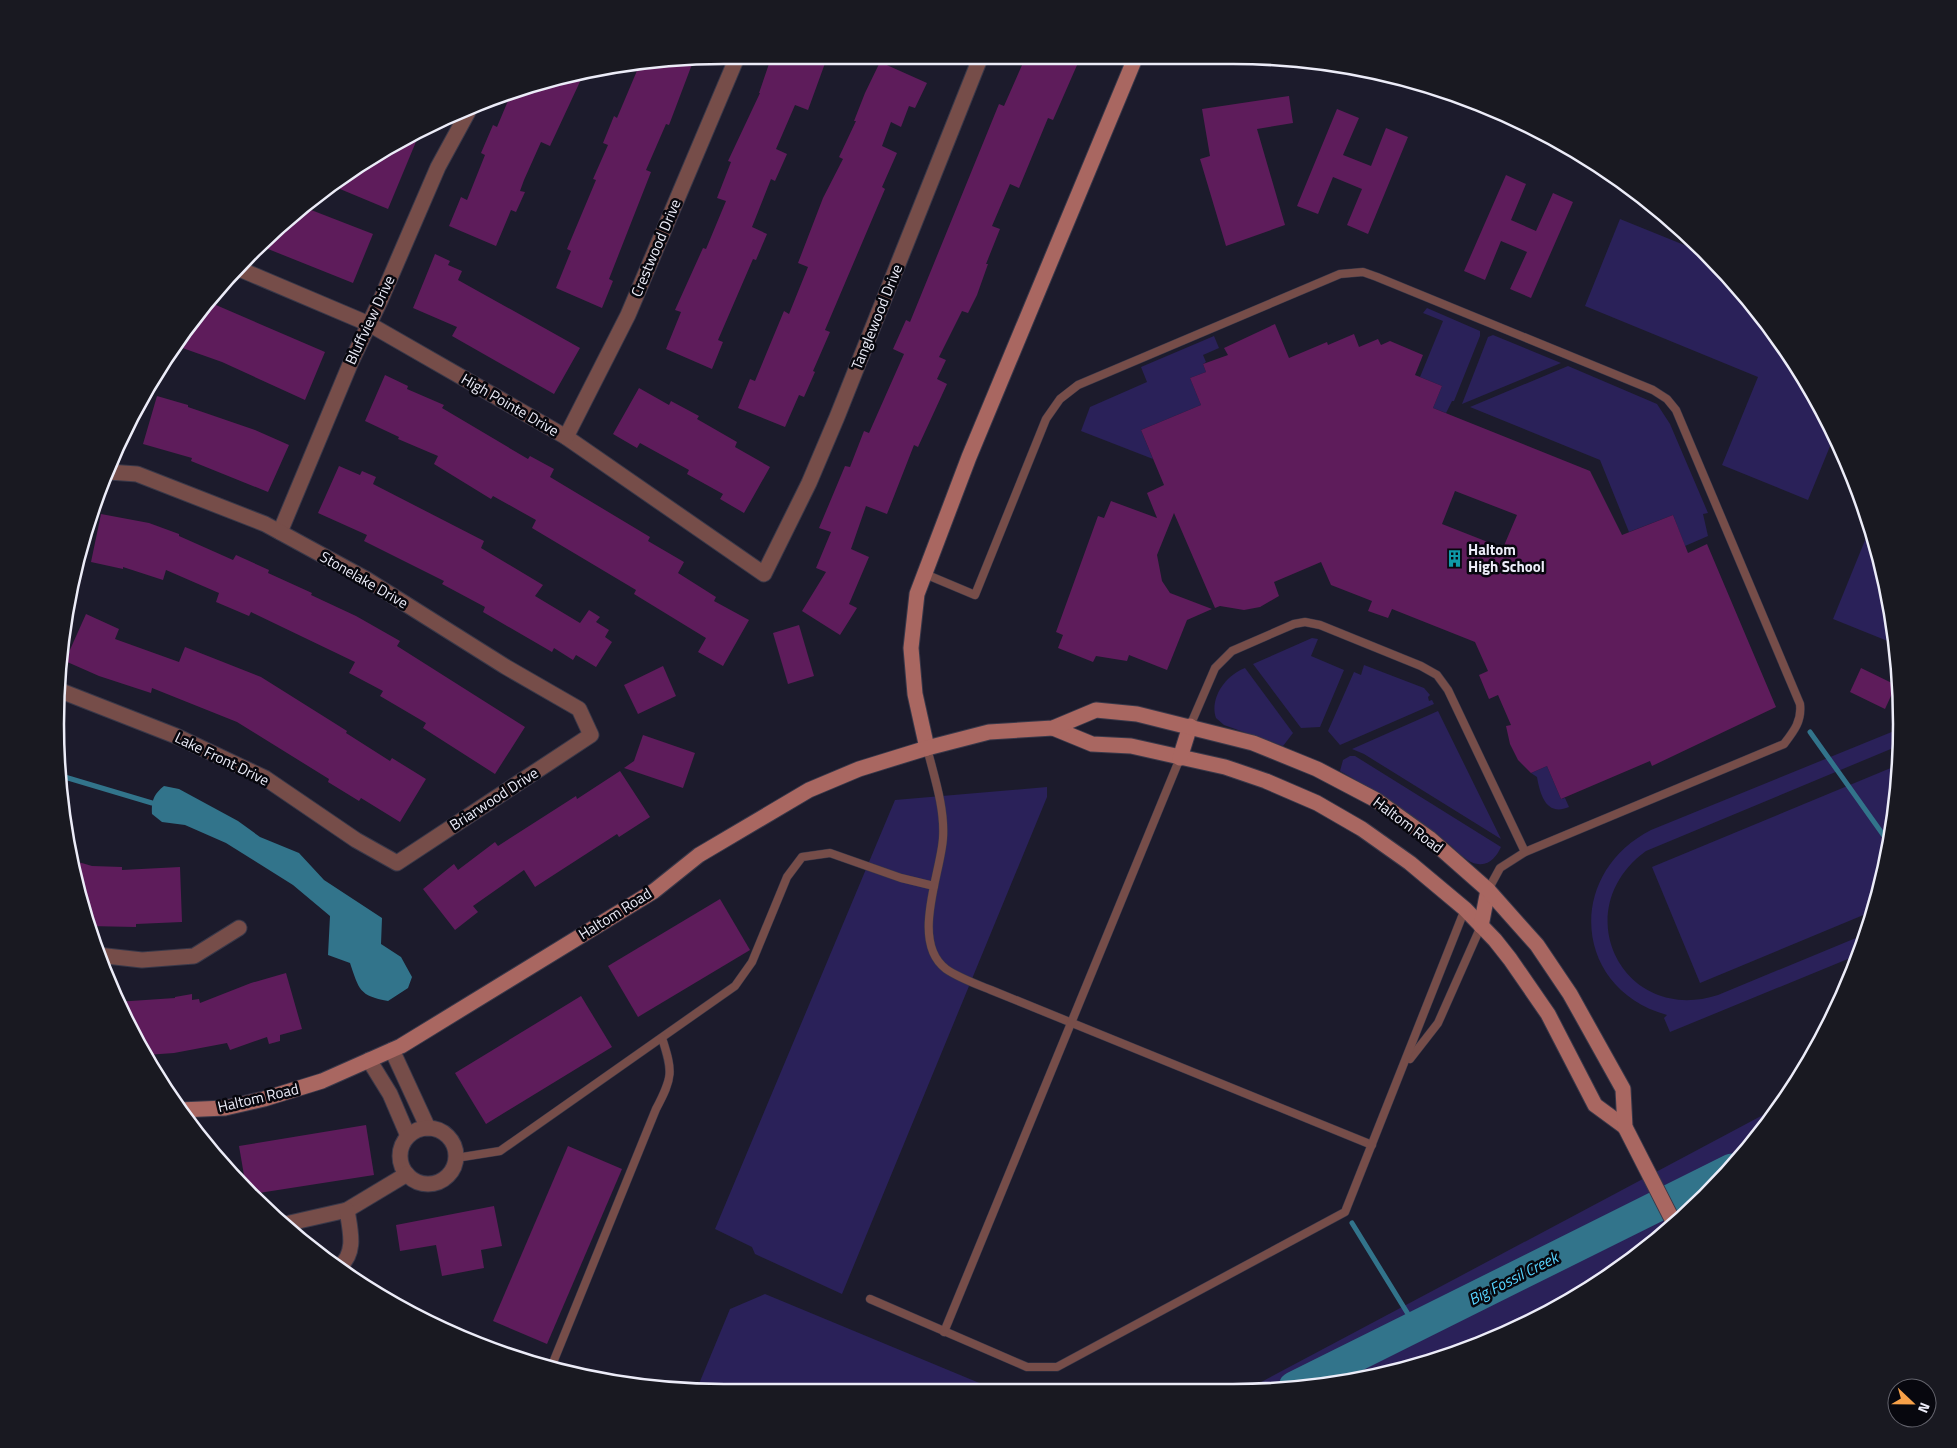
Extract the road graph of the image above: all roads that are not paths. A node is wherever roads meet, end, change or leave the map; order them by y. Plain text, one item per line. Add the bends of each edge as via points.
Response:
1 (734, 64) edge
2 (978, 64) edge
3 (1133, 64) edge
4 (466, 117) edge
5 (244, 271) edge
6 (369, 324) junction
7 (566, 437) junction
8 (114, 472) edge
9 (280, 532) junction
10 (764, 574) joint
11 (925, 574) junction
12 (65, 692) edge
13 (1190, 726) junction
14 (1053, 728) junction
15 (591, 735) joint
16 (927, 748) junction
17 (1180, 758) junction
18 (1525, 852) junction
19 (397, 863) joint
20 (934, 886) junction
21 (1488, 890) junction
22 (1465, 909) junction
23 (1481, 926) junction
24 (240, 928) dead end
25 (106, 956) edge
26 (1072, 1022) junction
27 (662, 1038) junction
28 (392, 1050) junction
29 (369, 1060) junction
30 (1404, 1066) junction
31 (188, 1110) edge
32 (1625, 1127) junction
33 (428, 1128) junction
34 (408, 1136) junction
35 (1372, 1145) junction
36 (456, 1158) junction
37 (407, 1174) junction
38 (347, 1210) junction
39 (1671, 1218) edge
40 (292, 1223) edge
41 (344, 1263) edge
42 (870, 1299) dead end
43 (944, 1332) junction
44 (553, 1362) edge

1 - 7 street, Crestwood Drive via 628,316
2 - 10 street, Tanglewood Drive via 837,417
3 - 11 main road via 969,457
4 - 6 street, Bluffview Drive via 438,167
5 - 6 street, High Pointe Drive
6 - 7 street, High Pointe Drive
6 - 9 street, Bluffview Drive
7 - 10 street, High Pointe Drive
8 - 9 street, Stonelake Drive via 137,474
9 - 15 street, Stonelake Drive via 366,579 579,709
11 - 16 main road via 917,594 911,648 915,694
11 - 18 lane via 975,595 1046,419 1060,399 1078,385 1340,274 1363,272 1377,277 1653,390 1676,410 1800,704 1801,714 1795,730 1784,744
12 - 19 street, Lake Front Drive via 176,736 265,778 356,840
13 - 14 main road, Haltom Road via 1137,714 1096,710
13 - 17 main road
13 - 18 lane via 1215,668 1232,651 1294,624 1320,625 1437,675 1448,690
13 - 21 main road, Haltom Road via 1253,743 1317,769 1376,800 1429,838
14 - 16 main road, Haltom Road via 989,732
14 - 17 main road, Haltom Road via 1092,744 1131,746
15 - 19 street, Briarwood Drive
16 - 20 lane via 939,793 943,837
16 - 28 main road, Haltom Road via 859,769 809,790 699,855 654,891
17 - 22 main road, Haltom Road via 1225,767 1317,803 1362,829 1410,863
17 - 26 lane
18 - 21 lane via 1500,868
20 - 26 lane via 928,931 936,958 946,968
20 - 27 lane via 830,853 802,857 786,877 752,962 735,986
21 - 22 main road
21 - 23 main road
21 - 32 main road, Haltom Road via 1537,945 1570,994 1623,1089
22 - 23 main road, Haltom Road
22 - 30 lane
23 - 30 lane via 1438,1023
23 - 32 main road, Haltom Road via 1510,958 1548,1014 1595,1105
24 - 25 street via 194,956 142,960
26 - 35 lane
26 - 43 lane
27 - 36 lane via 500,1151
27 - 44 lane via 670,1062 669,1085
28 - 29 main road, Haltom Road
28 - 33 street
29 - 31 main road, Haltom Road via 322,1081 264,1099 225,1108
29 - 34 street via 390,1094
30 - 35 lane
32 - 39 main road, Haltom Road
33 - 34 street
33 - 36 street via 439,1130 450,1140
34 - 37 street via 402,1144 400,1159
35 - 43 lane via 1346,1212 1057,1367 1027,1367
36 - 37 street via 451,1171 436,1183 417,1182
37 - 38 street
38 - 40 street
38 - 41 street via 352,1243 348,1260
42 - 43 lane

